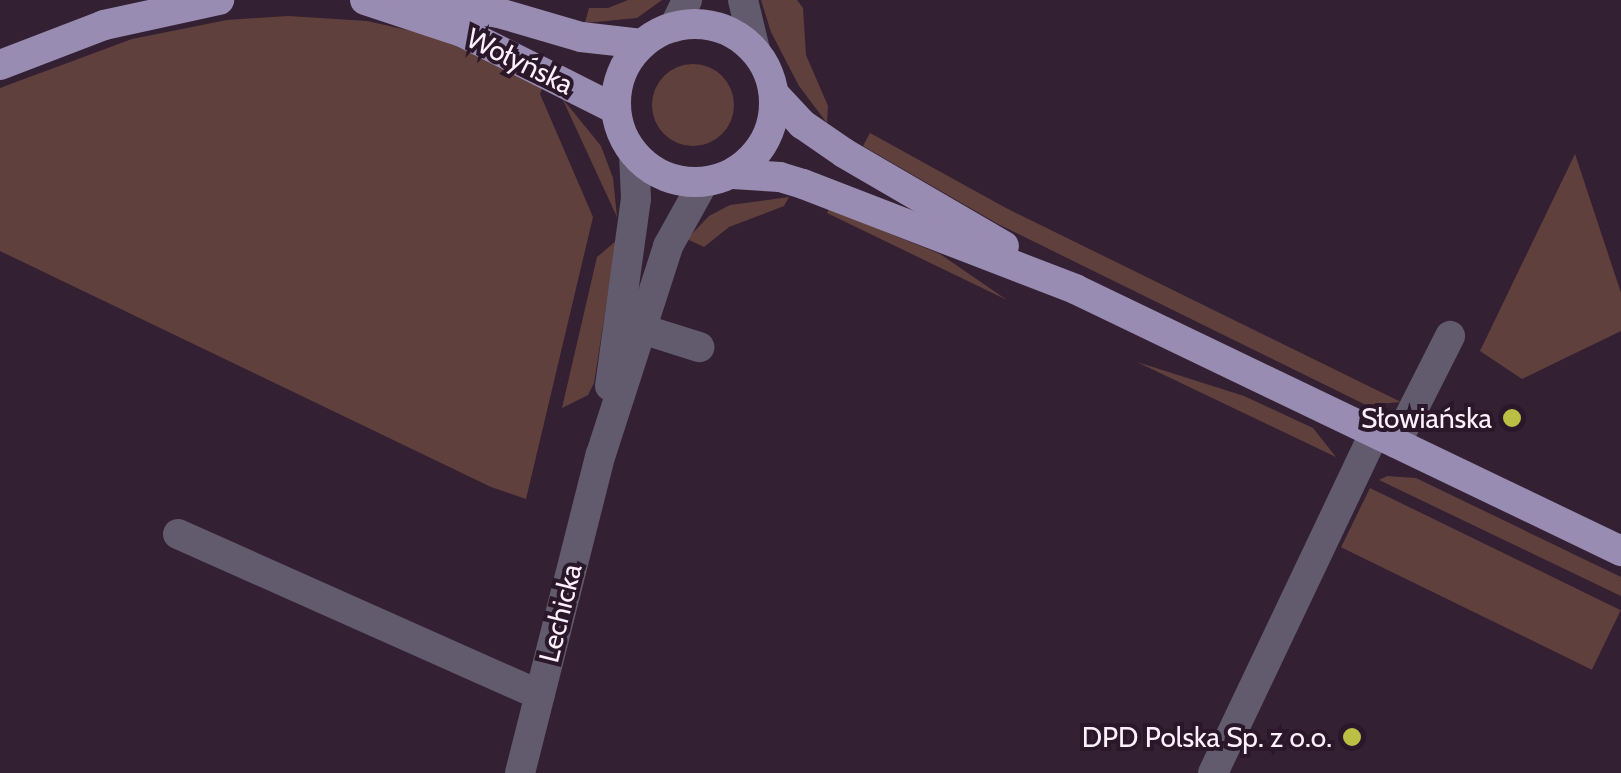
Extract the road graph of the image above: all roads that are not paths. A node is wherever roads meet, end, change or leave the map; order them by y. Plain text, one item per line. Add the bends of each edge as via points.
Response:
1 (218, 0) edge
2 (366, 0) edge
3 (380, 0) edge
4 (742, 0) edge
5 (680, 14) edge
6 (642, 44) junction
7 (755, 50) junction
8 (0, 66) edge
9 (775, 95) junction
10 (615, 109) junction
11 (634, 154) junction
12 (733, 174) junction
13 (702, 183) junction
14 (1075, 288) junction
15 (631, 325) junction
16 (1450, 336) dead end
17 (699, 347) dead end
18 (1386, 438) junction
19 (178, 534) dead end
20 (1621, 551) edge
21 (540, 695) junction
22 (520, 773) edge
23 (1214, 773) edge

1 - 8 main road via 126,18
2 - 10 main road, Wołyńska via 462,32
3 - 6 main road, Wołyńska via 499,13 581,37
4 - 7 street
5 - 6 main road
5 - 7 main road
6 - 10 main road via 627,63
7 - 9 main road
9 - 12 main road via 765,140
9 - 14 main road via 844,153
10 - 11 main road
11 - 13 main road via 665,176
11 - 15 street, Lechicka
12 - 13 main road
12 - 14 main road via 780,176
13 - 15 street, Lechicka
14 - 18 main road
15 - 17 street
15 - 21 street, Lechicka
16 - 18 street
18 - 20 main road
18 - 23 street
19 - 21 street
21 - 22 street, Lechicka

